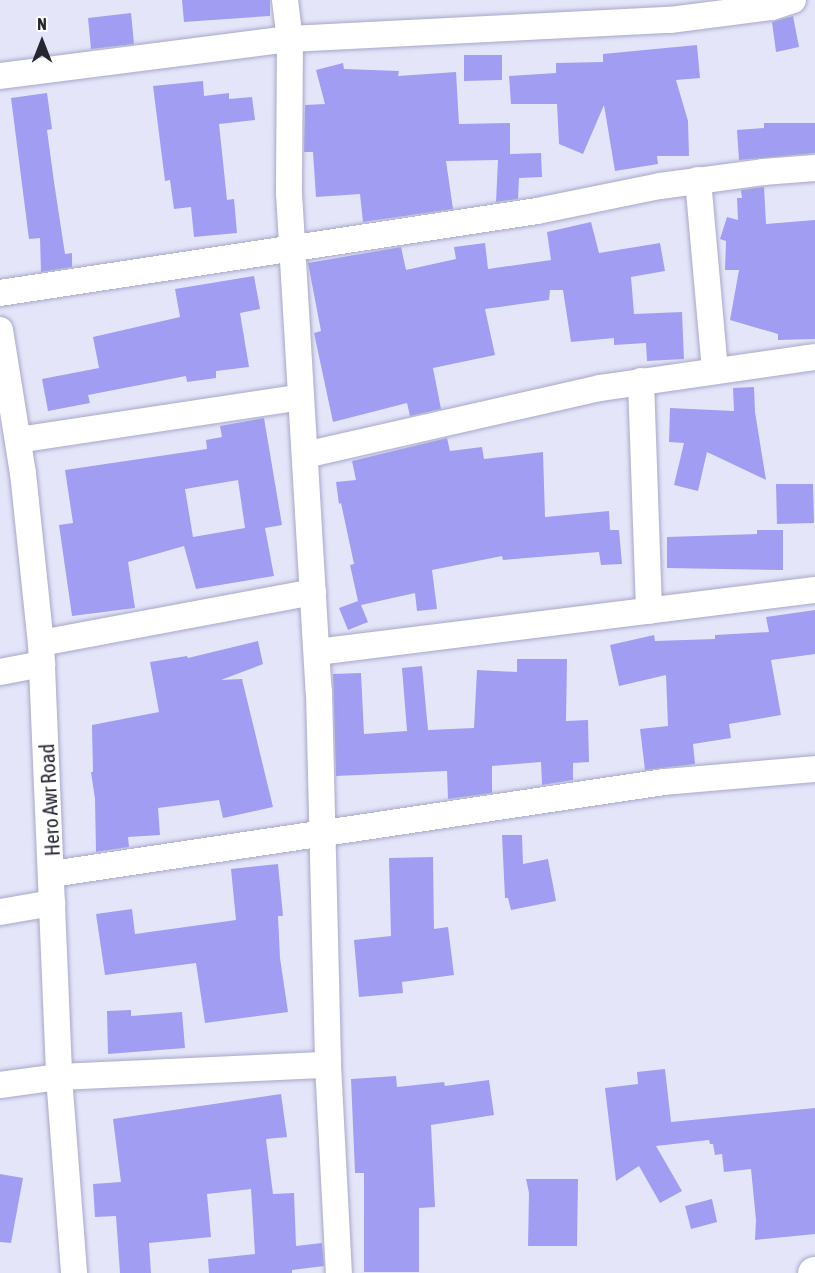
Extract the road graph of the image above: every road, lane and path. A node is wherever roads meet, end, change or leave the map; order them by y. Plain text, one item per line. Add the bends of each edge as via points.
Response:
1 (285, 0) edge
2 (793, 0) edge
3 (290, 39) junction
4 (0, 76) edge
5 (815, 168) edge
6 (698, 180) junction
7 (292, 250) junction
8 (0, 293) edge
9 (0, 330) edge
10 (815, 357) edge
11 (715, 370) junction
12 (640, 381) junction
13 (301, 397) junction
14 (18, 440) junction
15 (305, 455) junction
16 (12, 473) edge
17 (815, 590) edge
18 (314, 592) junction
19 (649, 610) junction
20 (317, 652) junction
21 (42, 654) junction
22 (0, 672) edge
23 (815, 769) edge
24 (322, 833) junction
25 (52, 874) junction
26 (52, 903) junction
27 (0, 912) edge
28 (328, 1065) junction
29 (59, 1077) junction
30 (0, 1085) edge
31 (74, 1273) edge
32 (339, 1273) edge

1 - 3 street
2 - 3 street via 772,8 670,20
3 - 4 street
3 - 7 street
5 - 6 street
6 - 7 street via 537,211
6 - 11 street
7 - 8 street
7 - 13 street
9 - 14 street, Hero Awr Road
10 - 11 street
11 - 12 street
12 - 15 street
12 - 19 street
13 - 14 street
13 - 15 street
14 - 16 street, Hero Awr Road
15 - 18 street
16 - 21 street, Hero Awr Road
17 - 19 street
18 - 20 street
18 - 21 street
19 - 20 street
20 - 24 street
21 - 22 street
21 - 25 street, Hero Awr Road
23 - 24 street via 664,782
24 - 25 street
24 - 28 street
25 - 26 street, Hero Awr Road
26 - 27 street
26 - 29 street, Hero Awr Road
28 - 29 street
28 - 32 street
29 - 30 street
29 - 31 street, Hero Awr Road

